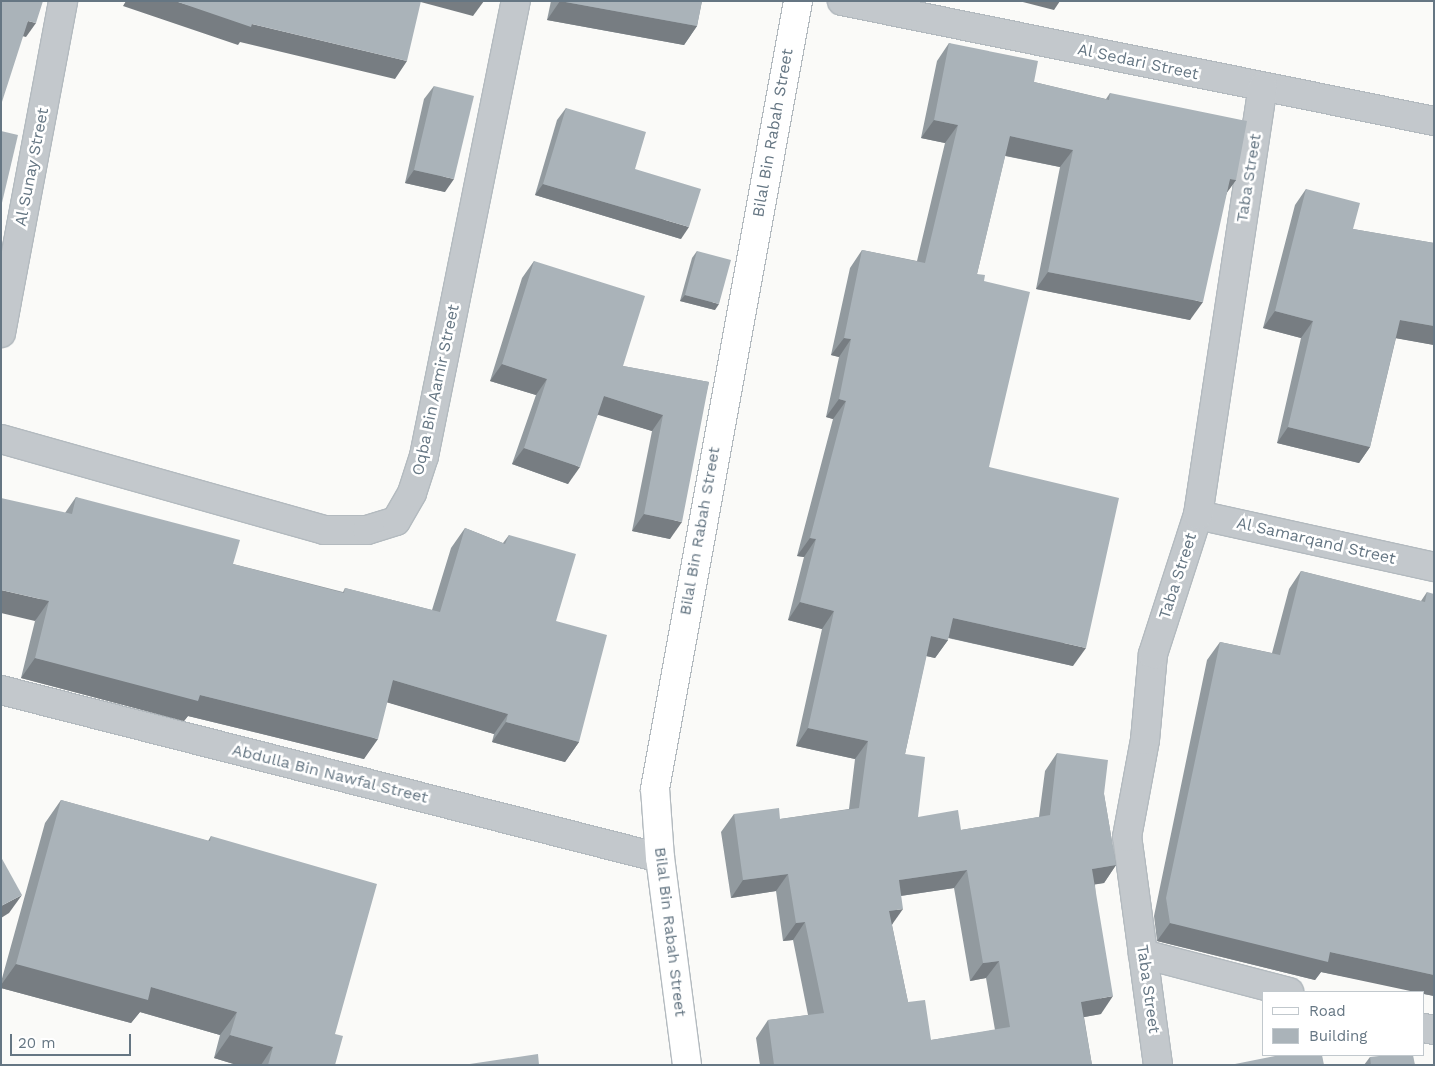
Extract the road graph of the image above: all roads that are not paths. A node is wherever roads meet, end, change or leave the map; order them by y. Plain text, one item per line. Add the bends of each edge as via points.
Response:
1 (63, 1) edge
2 (516, 1) edge
3 (798, 1) edge
4 (842, 1) edge
5 (1263, 87) junction
6 (1434, 121) edge
7 (1, 333) edge
8 (1, 439) edge
9 (1198, 515) junction
10 (1434, 567) edge
11 (1, 690) edge
12 (660, 858) junction
13 (1143, 954) junction
14 (1285, 991) edge
15 (686, 1065) edge
16 (1158, 1065) edge

1 - 7 street, Al Sunay Street
2 - 8 street, Oqba Bin Aamir Street via 424,456 412,493 396,520 367,530 324,530
3 - 12 street, Bilal Bin Rabah Street via 668,702 655,789
4 - 5 street, Al Sedari Street
5 - 6 street, Al Sedari Street
5 - 9 street, Taba Street
9 - 10 street, Al Samarqand Street
9 - 13 street, Taba Street via 1153,654 1144,740 1127,837
11 - 12 street, Abdulla Bin Nawfal Street
12 - 15 street, Bilal Bin Rabah Street
13 - 14 street
13 - 16 street, Taba Street

